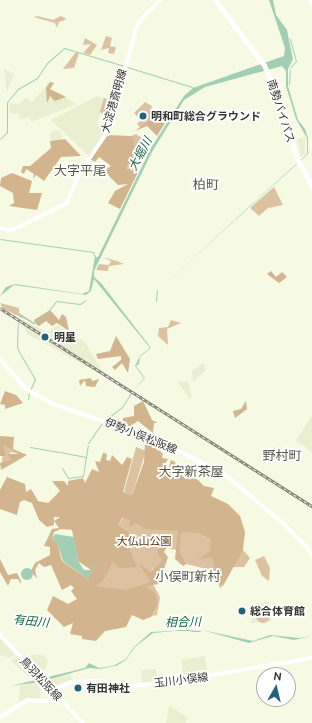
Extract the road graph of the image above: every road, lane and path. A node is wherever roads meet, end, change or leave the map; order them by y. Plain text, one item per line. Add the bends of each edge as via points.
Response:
1 (160, 0) edge
2 (216, 0) edge
3 (310, 0) edge
4 (312, 3) edge
5 (312, 143) edge
6 (312, 148) edge
7 (312, 187) edge
8 (0, 228) edge
9 (0, 358) edge
10 (312, 556) edge
11 (0, 635) edge
12 (312, 658) edge
13 (52, 690) junction
14 (63, 702) junction
15 (0, 717) edge
16 (83, 723) edge

1 - 8 main road, 大淀港斎明線 via 139,20 106,135 79,174 65,205 12,230
2 - 7 highway, 南勢バイパス via 265,64 299,161
3 - 4 main road
5 - 6 main road
9 - 10 main road, 伊勢小俣松阪線 via 26,389 51,403 161,442 224,474 299,539
11 - 13 main road, 鳥羽松阪線
12 - 13 main road, 玉川小俣線 via 169,682 124,687 100,681 71,682
13 - 14 main road, 鳥羽松阪線
14 - 15 main road via 27,700
14 - 16 main road, 鳥羽松阪線

